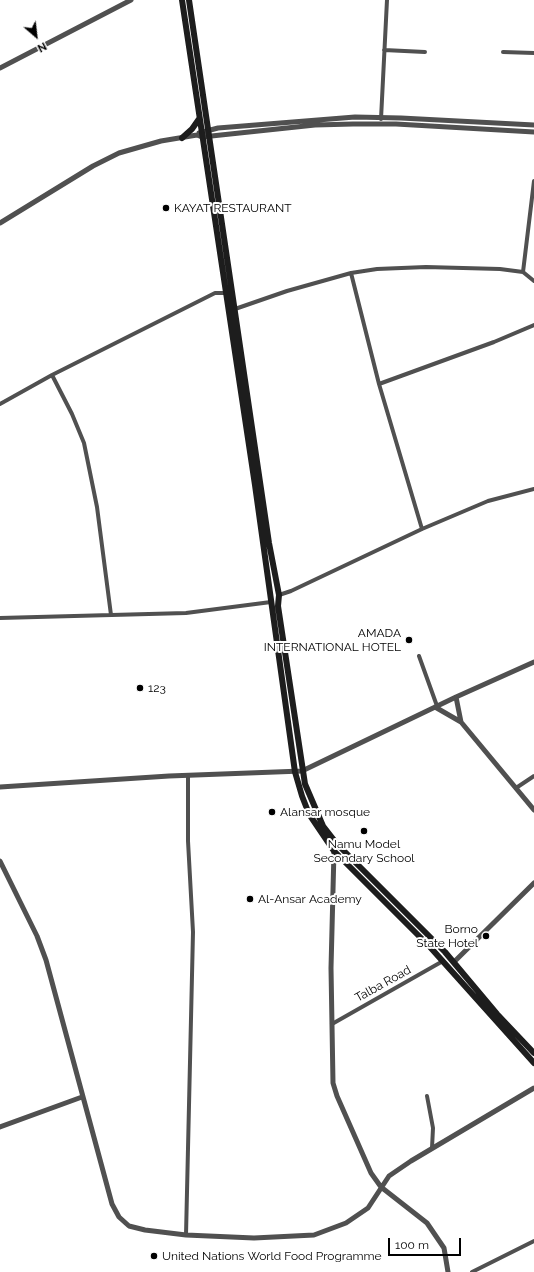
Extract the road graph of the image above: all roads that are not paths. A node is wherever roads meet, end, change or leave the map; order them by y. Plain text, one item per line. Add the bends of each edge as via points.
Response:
1 (132, 0) edge
2 (182, 0) edge
3 (189, 0) edge
4 (387, 0) edge
5 (384, 50) junction
6 (425, 52) dead end
7 (503, 52) dead end
8 (534, 53) edge
9 (0, 68) edge
10 (199, 119) junction
11 (381, 121) junction
12 (534, 125) edge
13 (534, 132) edge
14 (203, 134) junction
15 (182, 138) junction
16 (534, 181) edge
17 (0, 223) edge
18 (523, 272) junction
19 (351, 273) junction
20 (534, 281) edge
21 (227, 292) junction
22 (234, 308) junction
23 (534, 325) edge
24 (52, 375) junction
25 (379, 384) junction
26 (0, 404) edge
27 (534, 489) edge
28 (422, 529) junction
29 (279, 595) junction
30 (271, 602) junction
31 (111, 616) junction
32 (0, 618) edge
33 (419, 656) dead end
34 (534, 662) edge
35 (456, 697) junction
36 (436, 707) junction
37 (461, 722) junction
38 (302, 771) junction
39 (295, 772) junction
40 (188, 776) junction
41 (534, 776) edge
42 (0, 788) edge
43 (516, 788) junction
44 (534, 810) edge
45 (334, 851) junction
46 (0, 861) edge
47 (534, 883) edge
48 (443, 961) junction
49 (454, 962) junction
50 (332, 1024) junction
51 (534, 1054) edge
52 (534, 1063) edge
53 (534, 1088) edge
54 (428, 1096) dead end
55 (82, 1097) junction
56 (0, 1127) edge
57 (432, 1148) junction
58 (381, 1187) junction
59 (186, 1235) junction
60 (534, 1241) edge
61 (448, 1272) edge
62 (472, 1272) edge

1 - 9 street
2 - 10 main road
3 - 14 main road
4 - 5 street
5 - 6 street
5 - 11 street
7 - 8 street
10 - 14 main road
10 - 15 main road
11 - 12 street
11 - 13 street
11 - 14 street
14 - 15 street
14 - 21 main road
14 - 22 main road
15 - 17 street via 119,153 65,182
16 - 18 street
18 - 19 street via 500,268 426,267
18 - 20 street
19 - 22 street
19 - 25 street
21 - 24 street via 215,293
21 - 30 main road
22 - 29 main road
23 - 25 street
24 - 26 street
24 - 31 street via 84,443 97,507
25 - 28 street
27 - 28 street via 488,501
28 - 29 street
29 - 38 main road via 278,606
30 - 31 street via 186,613
30 - 39 main road
31 - 32 street
33 - 36 street
34 - 35 street
35 - 36 street
35 - 37 street
36 - 37 street
36 - 38 street
37 - 43 street
38 - 39 street
38 - 49 main road via 312,803 323,826 351,859
39 - 40 street
39 - 45 main road via 309,814
40 - 42 street
40 - 59 street via 188,841 193,921
41 - 43 street
43 - 44 street
45 - 48 main road
45 - 50 street
46 - 55 street via 46,960
47 - 49 street
48 - 50 street, Talba Road
48 - 52 main road
49 - 51 main road
50 - 58 street via 333,1083 371,1173
53 - 57 street
54 - 57 street via 433,1128
55 - 56 street
55 - 59 street via 112,1204 119,1217 129,1226
57 - 58 street via 389,1176
58 - 59 street via 368,1208 346,1223 314,1235 254,1238
58 - 61 street via 427,1223 444,1248
60 - 62 street

